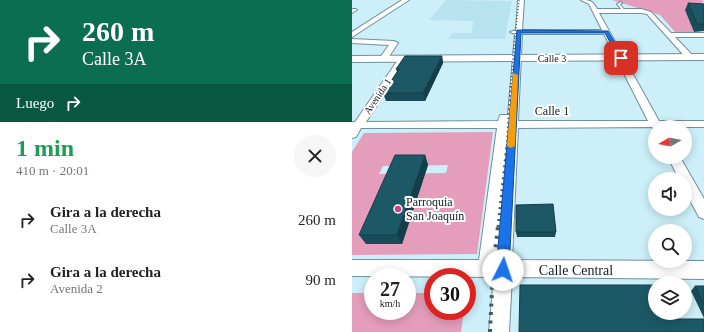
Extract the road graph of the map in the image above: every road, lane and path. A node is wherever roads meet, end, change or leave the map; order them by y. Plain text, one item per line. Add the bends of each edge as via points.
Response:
1 (406, 0) edge
2 (517, 0) edge
3 (521, 0) edge
4 (586, 1) edge
5 (621, 2) dead end
6 (624, 10) junction
7 (595, 11) junction
8 (352, 26) edge
9 (366, 26) junction
10 (516, 32) junction
11 (607, 32) junction
12 (352, 35) edge
13 (671, 35) junction
14 (704, 35) edge
15 (352, 41) edge
16 (512, 58) junction
17 (621, 58) junction
18 (691, 58) junction
19 (704, 58) edge
20 (352, 59) edge
21 (384, 59) junction
22 (403, 59) junction
23 (654, 120) edge
24 (508, 124) junction
25 (704, 124) edge
26 (692, 125) edge
27 (648, 126) edge
28 (354, 128) edge
29 (678, 164) edge
30 (704, 213) edge
31 (352, 268) edge
32 (495, 269) junction
33 (704, 270) edge
34 (499, 332) edge

1 - 9 street
2 - 10 street
3 - 10 street
4 - 7 street
5 - 6 lane via 618,4
6 - 7 street
6 - 13 street via 649,13
7 - 11 street
8 - 9 street
9 - 12 street
10 - 11 street
10 - 16 street
11 - 17 street
13 - 14 street
13 - 18 street
15 - 21 street via 394,43
16 - 17 main road, Calle 3
16 - 22 main road, Calle 3
16 - 24 street
17 - 18 main road, Calle 3
17 - 23 street
18 - 19 main road, Calle 3
20 - 21 main road, Calle 3
21 - 22 main road, Calle 3
22 - 28 street, Avenida 1
24 - 27 street, Calle 1
24 - 28 street, Calle 1
24 - 32 street
25 - 26 street, Calle 1
29 - 30 street
31 - 32 street, Calle Central
32 - 33 street, Calle Central
32 - 34 street

